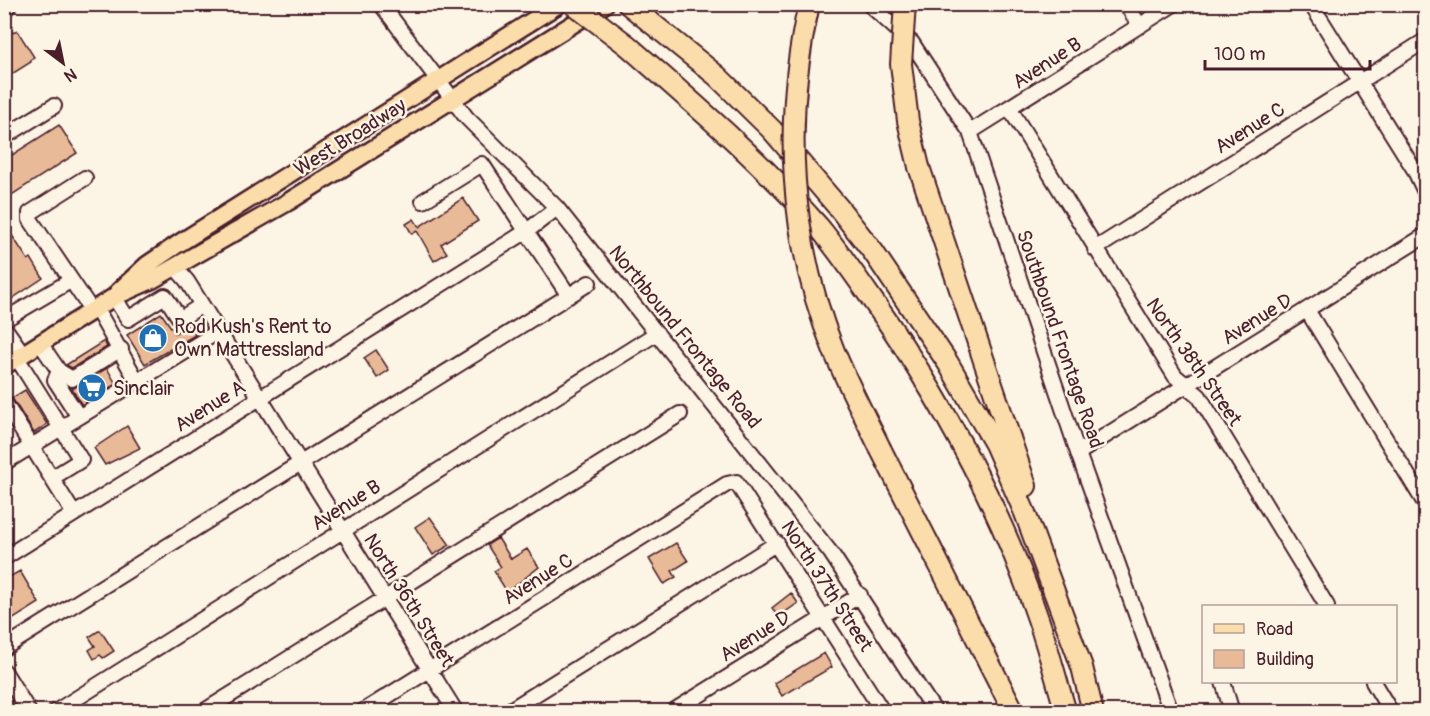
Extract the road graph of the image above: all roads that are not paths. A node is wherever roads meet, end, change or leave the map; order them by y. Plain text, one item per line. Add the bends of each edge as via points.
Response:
1 (10, 4) edge
2 (381, 4) edge
3 (559, 4) edge
4 (573, 4) edge
5 (605, 4) edge
6 (628, 4) edge
7 (809, 4) edge
8 (869, 4) edge
9 (905, 4) edge
10 (1126, 4) edge
11 (1174, 4) edge
12 (1311, 4) edge
13 (4, 11) edge
14 (1140, 26) junction
15 (1425, 40) edge
16 (439, 80) junction
17 (1359, 82) junction
18 (452, 99) junction
19 (54, 106) dead end
20 (1010, 110) junction
21 (970, 132) junction
22 (4, 137) edge
23 (85, 178) dead end
24 (1425, 194) edge
25 (423, 201) dead end
26 (557, 208) junction
27 (527, 231) junction
28 (1425, 236) edge
29 (1095, 249) junction
30 (175, 267) junction
31 (70, 280) junction
32 (589, 284) dead end
33 (569, 296) junction
34 (114, 297) junction
35 (202, 305) junction
36 (94, 310) junction
37 (1307, 310) junction
38 (4, 320) edge
39 (4, 327) edge
40 (219, 331) junction
41 (657, 333) junction
42 (40, 343) junction
43 (121, 349) junction
44 (15, 359) edge
45 (59, 370) junction
46 (137, 381) junction
47 (1188, 386) junction
48 (259, 398) junction
49 (4, 402) edge
50 (680, 414) dead end
51 (79, 417) junction
52 (62, 428) junction
53 (33, 446) junction
54 (1078, 453) junction
55 (4, 463) edge
56 (300, 463) junction
57 (52, 478) junction
58 (736, 482) joint
59 (1425, 505) edge
60 (74, 514) junction
61 (342, 530) junction
62 (777, 543) junction
63 (4, 558) edge
64 (1047, 569) junction
65 (860, 595) junction
66 (385, 598) junction
67 (1326, 605) edge
68 (824, 616) junction
69 (4, 648) edge
70 (429, 669) junction
71 (4, 671) edge
72 (1224, 683) edge
73 (1374, 683) edge
74 (30, 711) edge
75 (55, 711) edge
76 (203, 711) edge
77 (362, 711) edge
78 (456, 711) edge
79 (507, 711) edge
80 (672, 711) edge
81 (884, 711) edge
82 (935, 711) edge
83 (1014, 711) edge
84 (1066, 711) edge
85 (1093, 711) edge
86 (1171, 711) edge
87 (1232, 711) edge
88 (1391, 711) edge

1 - 13 street
2 - 16 street, Northbound Frontage Road
3 - 16 main road, West Broadway
4 - 84 highway, bridge via 627,45 741,146 818,226 855,274 926,379 1002,524 1037,615
5 - 18 main road, West Broadway
6 - 64 highway via 717,76 772,130 874,253 948,363 995,444
7 - 83 highway, bridge via 796,81 792,142 798,217 813,284 833,349
8 - 21 street, Southbound Frontage Road via 912,43
9 - 64 highway, bridge via 901,64 908,122 919,167 1043,533
10 - 14 street
11 - 14 street, Avenue B
12 - 17 street
14 - 20 street, Avenue B
15 - 17 street, Avenue C
16 - 18 street, Northbound Frontage Road
16 - 34 main road, West Broadway via 167,251
17 - 24 street via 1414,169
17 - 29 street, Avenue C
18 - 26 street, Northbound Frontage Road
18 - 30 main road, West Broadway via 323,181
19 - 22 street
20 - 21 street, Avenue B
20 - 29 street, North 38th Street
21 - 54 street, Southbound Frontage Road
23 - 31 street via 30,213 30,219
25 - 27 street via 482,164
26 - 27 street, Avenue A
26 - 41 street, Northbound Frontage Road
27 - 33 street
27 - 48 street, Avenue A
28 - 37 street, Avenue D
29 - 47 street, North 38th Street via 1176,376
30 - 34 main road, West Broadway
30 - 35 street, North 36th Street
31 - 36 street
31 - 38 street
32 - 33 street
33 - 56 street
34 - 35 street via 128,319 165,296 180,319
34 - 36 main road, West Broadway
35 - 40 street, North 36th Street
36 - 42 main road, West Broadway
36 - 43 street
37 - 47 street, Avenue D
37 - 59 street
39 - 44 street
40 - 46 street
40 - 48 street, North 36th Street
41 - 61 street, Avenue B
41 - 65 street, Northbound Frontage Road via 831,552
42 - 44 main road, West Broadway
42 - 45 street
43 - 45 street via 72,380
43 - 46 street via 125,364
44 - 52 street
45 - 51 street via 56,380
46 - 51 street
47 - 54 street, Avenue D
47 - 67 street, North 38th Street via 1199,396
48 - 56 street, North 36th Street
48 - 60 street, Avenue A
49 - 53 street
50 - 66 street
51 - 52 street
52 - 53 street
52 - 57 street via 81,460
53 - 55 street
53 - 57 street
54 - 86 street, Southbound Frontage Road
56 - 61 street, North 36th Street
56 - 69 street
57 - 60 street
58 - 62 street, North 37th Street
58 - 70 street, Avenue C
60 - 63 street, Avenue A
61 - 66 street, North 36th Street
61 - 75 street, Avenue B
62 - 68 street, North 37th Street
62 - 79 street
64 - 85 highway via 1082,667
65 - 68 street, Avenue D
65 - 82 street, Northbound Frontage Road
66 - 70 street, North 36th Street
66 - 76 street
68 - 80 street, Avenue D
68 - 81 street, North 37th Street
70 - 77 street, Avenue C
70 - 78 street, North 36th Street
71 - 74 street
72 - 87 street
73 - 88 street

